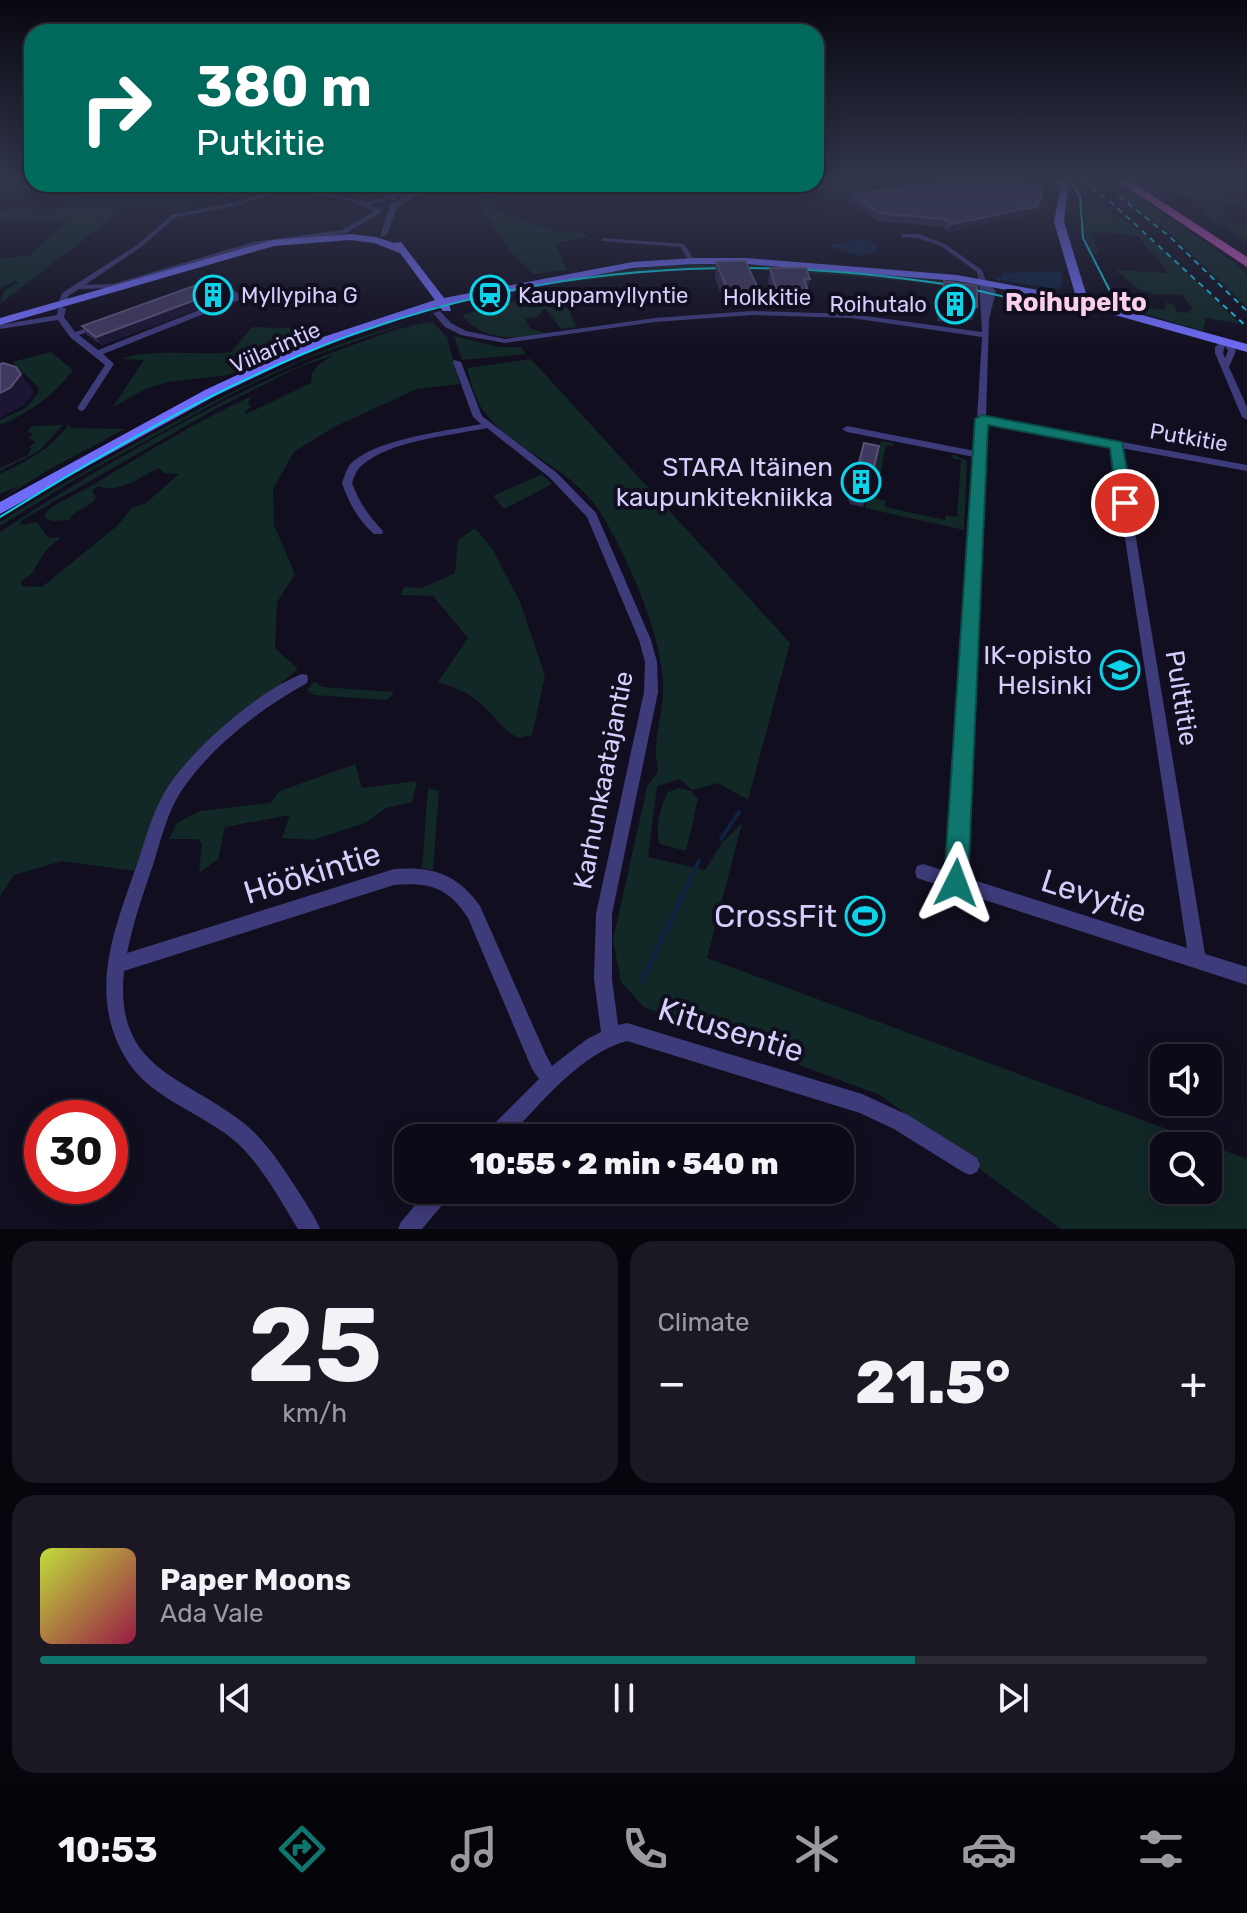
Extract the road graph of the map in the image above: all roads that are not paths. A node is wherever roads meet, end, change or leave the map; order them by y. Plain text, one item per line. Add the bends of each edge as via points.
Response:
1 (148, 238) edge
2 (296, 238) edge
3 (308, 238) edge
4 (386, 238) edge
5 (396, 238) edge
6 (925, 238) edge
7 (1069, 238) edge
8 (1210, 238) edge
9 (1213, 238) edge
10 (604, 240) dead end
11 (405, 251) junction
12 (693, 262) junction
13 (1247, 263) edge
14 (1247, 271) edge
15 (986, 286) junction
16 (78, 287) junction
17 (189, 291) edge
18 (1087, 304) junction
19 (62, 307) junction
20 (440, 307) junction
21 (114, 319) edge
22 (0, 324) edge
23 (73, 335) junction
24 (986, 335) junction
25 (1225, 346) junction
26 (1247, 348) edge
27 (98, 353) junction
28 (1247, 355) edge
29 (457, 362) dead end
30 (1227, 365) junction
31 (81, 408) dead end
32 (1247, 417) edge
33 (982, 419) junction
34 (489, 425) junction
35 (847, 429) dead end
36 (1116, 445) junction
37 (979, 455) junction
38 (1247, 468) edge
39 (0, 509) edge
40 (0, 520) edge
41 (378, 531) dead end
42 (302, 679) dead end
43 (923, 872) dead end
44 (956, 883) junction
45 (1197, 960) junction
46 (116, 965) junction
47 (1247, 976) edge
48 (610, 1035) junction
49 (551, 1081) junction
50 (508, 1124) edge
51 (970, 1165) dead end
52 (430, 1204) edge
53 (310, 1229) edge
54 (408, 1229) edge

1 - 16 street
2 - 16 street via 253,244 113,286
3 - 19 main road via 261,245
4 - 11 main road
5 - 11 main road
6 - 15 street via 980,271
7 - 18 main road
8 - 14 highway
9 - 13 highway
10 - 12 street via 682,245
11 - 20 main road via 428,285 428,298
12 - 15 main road, Viilarintie via 841,267
12 - 20 main road, Viilarintie via 606,271
15 - 18 main road, Viilarintie
15 - 24 street via 993,300
16 - 19 street via 65,295
17 - 27 street via 213,284 236,297
18 - 25 main road, Viilarintie
19 - 22 street
19 - 22 main road
19 - 23 street
20 - 24 street, Holkkitie via 448,325 483,338 516,341 655,320 778,313 873,318
20 - 39 main road, Viilarintie via 312,345 250,373
20 - 40 main road, Viilarintie via 256,378
21 - 23 street
23 - 27 street
24 - 33 street
25 - 26 main road, Viilarintie
25 - 28 main road, Viilarintie
25 - 30 street
25 - 30 street
27 - 31 street via 110,364
29 - 34 street, Karhunkaatajantie via 473,408
30 - 32 street
33 - 36 street, Putkitie
33 - 37 street
34 - 41 street via 379,450 352,466 346,489
34 - 48 street, Karhunkaatajantie via 553,475 592,515 651,662 651,692 602,931
35 - 37 street
36 - 38 street, Putkitie
36 - 45 street, Pulttitie
37 - 44 street
42 - 46 street via 283,688 201,757 169,797 126,919
43 - 44 street, Levytie
44 - 45 street, Levytie
45 - 47 street, Levytie
46 - 49 street, Höökintie via 394,877 438,879 462,894 474,912
46 - 53 street via 118,1016 148,1074 241,1132
48 - 49 street
48 - 51 street, Kitusentie via 627,1032 862,1104
49 - 50 street
52 - 54 street

